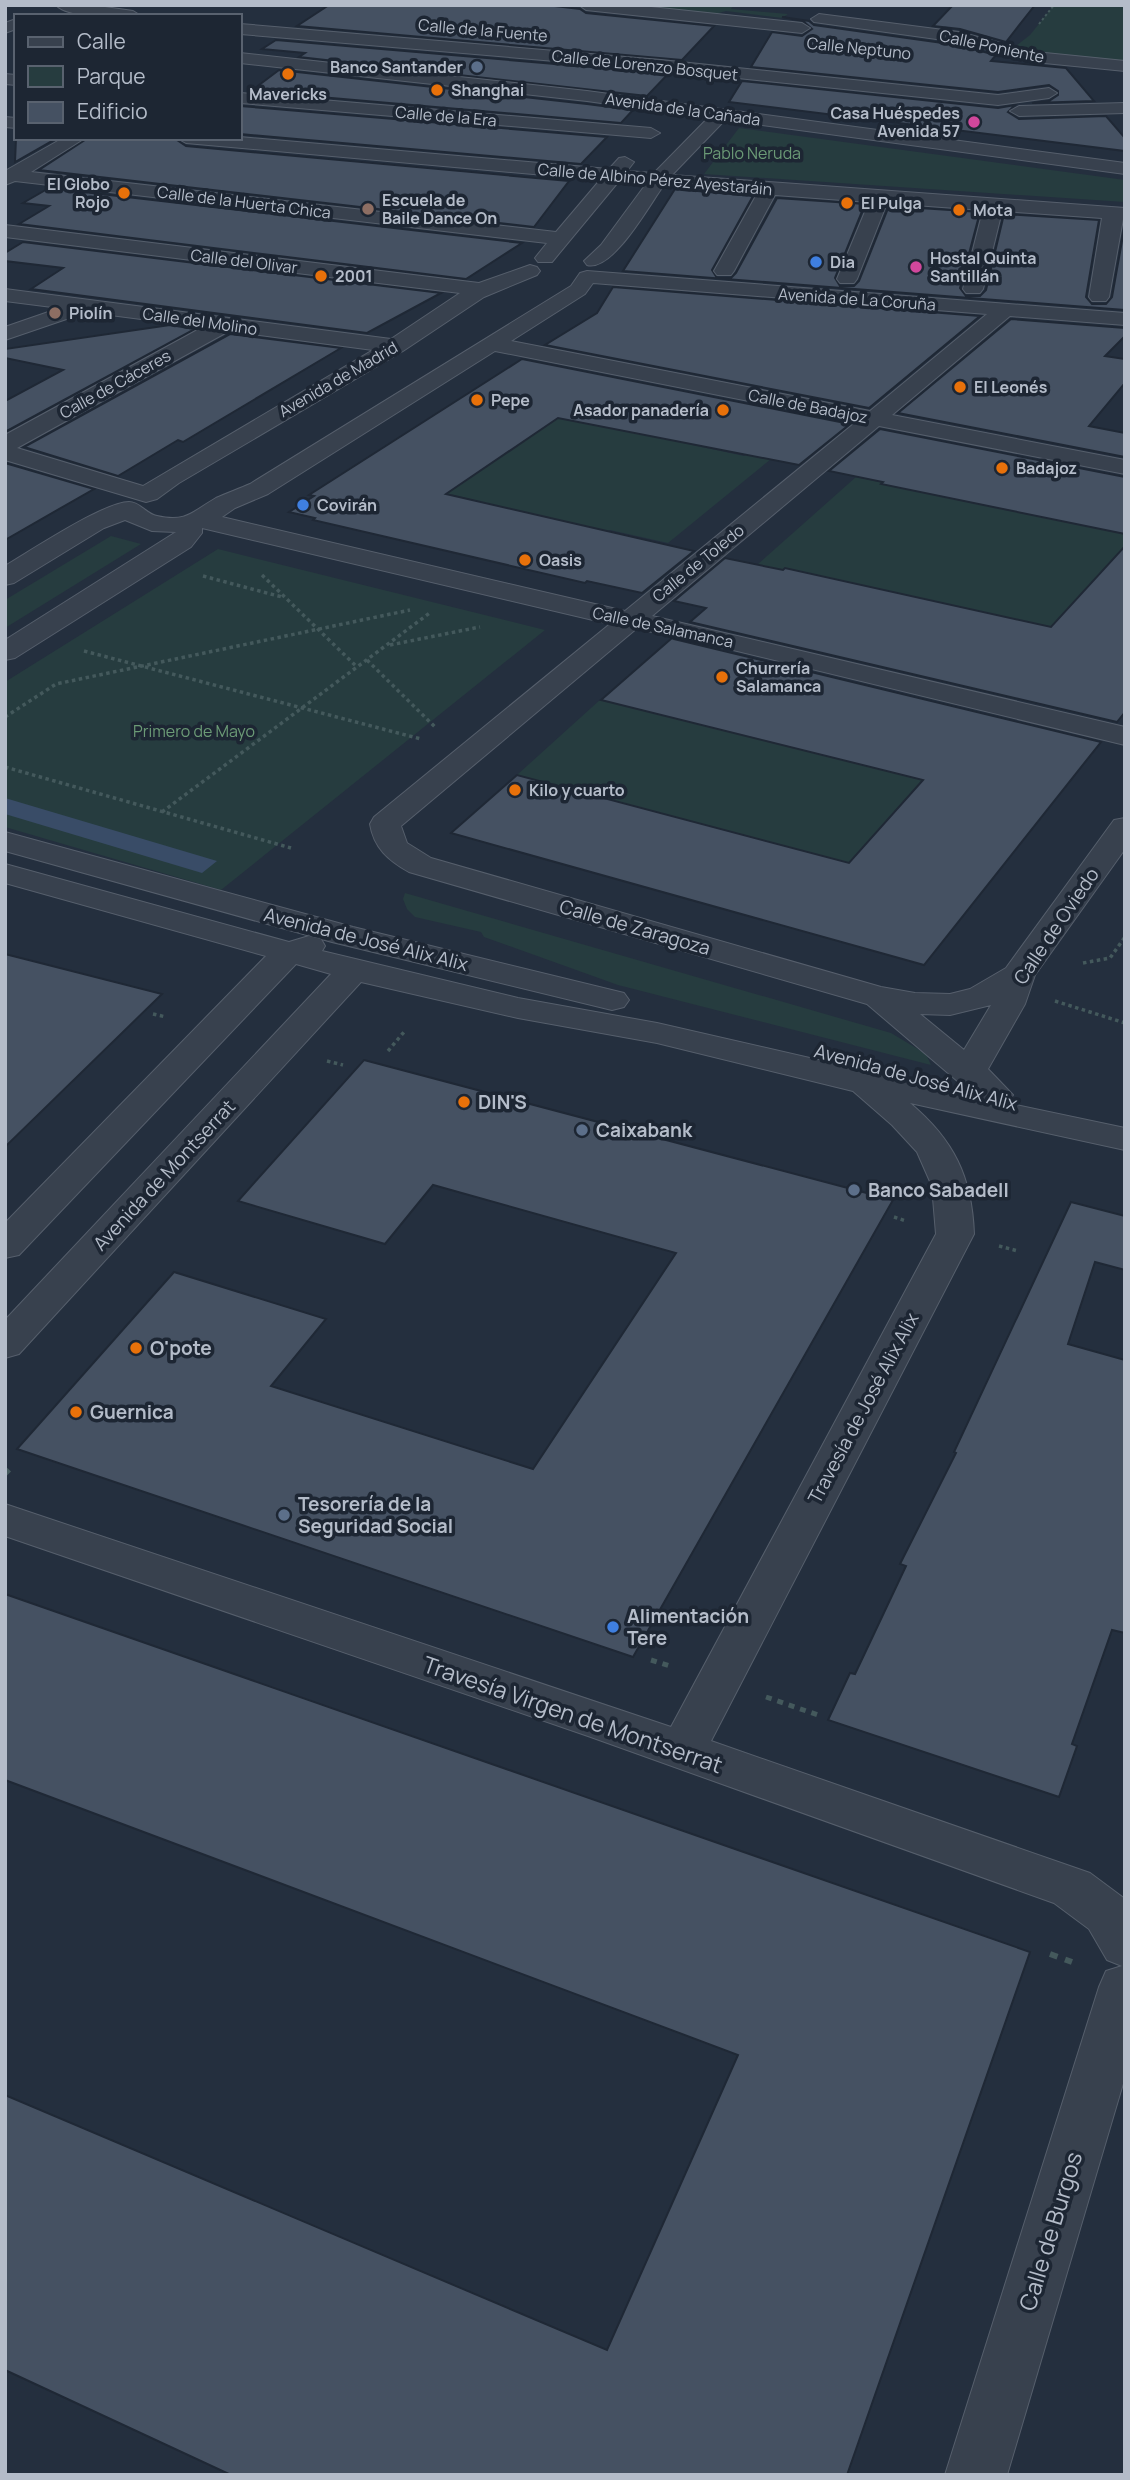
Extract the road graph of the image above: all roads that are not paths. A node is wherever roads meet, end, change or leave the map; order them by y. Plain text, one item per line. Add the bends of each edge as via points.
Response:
1 (586, 5) edge
2 (845, 5) edge
3 (61, 7) edge
4 (117, 14) edge
5 (819, 19) junction
6 (242, 29) edge
7 (677, 50) dead end
8 (516, 52) junction
9 (242, 58) edge
10 (762, 61) dead end
11 (282, 62) junction
12 (661, 65) junction
13 (1125, 66) edge
14 (744, 75) junction
15 (474, 82) junction
16 (248, 90) edge
17 (1049, 93) dead end
18 (1125, 108) edge
19 (686, 109) junction
20 (1016, 112) junction
21 (721, 114) junction
22 (1125, 124) edge
23 (651, 133) junction
24 (73, 140) edge
25 (208, 140) edge
26 (962, 148) junction
27 (1125, 169) edge
28 (613, 176) junction
29 (8, 177) edge
30 (659, 179) junction
31 (769, 189) junction
32 (880, 198) junction
33 (994, 206) junction
34 (1119, 213) edge
35 (5, 232) edge
36 (561, 239) junction
37 (591, 269) junction
38 (724, 271) junction
39 (545, 272) junction
40 (848, 279) junction
41 (973, 289) junction
42 (484, 290) junction
43 (5, 295) edge
44 (1099, 298) junction
45 (1125, 299) edge
46 (88, 306) junction
47 (1005, 310) junction
48 (1125, 319) edge
49 (225, 324) junction
50 (5, 334) edge
51 (491, 344) junction
52 (394, 346) junction
53 (874, 418) junction
54 (5, 445) edge
55 (5, 452) edge
56 (1125, 467) edge
57 (141, 499) junction
58 (201, 506) junction
59 (5, 577) edge
60 (628, 620) junction
61 (5, 652) edge
62 (1125, 736) edge
63 (1125, 827) edge
64 (5, 841) edge
65 (398, 853) joint
66 (5, 873) edge
67 (172, 920) junction
68 (344, 936) junction
69 (288, 953) junction
70 (353, 970) junction
71 (1018, 975) junction
72 (419, 985) junction
73 (875, 996) junction
74 (244, 997) junction
75 (322, 1004) junction
76 (970, 1071) junction
77 (861, 1082) junction
78 (995, 1095) junction
79 (1083, 1128) junction
80 (1125, 1139) edge
81 (5, 1246) edge
82 (5, 1345) edge
83 (5, 1520) edge
84 (682, 1751) junction
85 (1124, 1956) edge
86 (976, 2475) edge

1 - 5 street via 798,37
2 - 5 street
3 - 4 street
5 - 13 street, Calle Poniente via 959,37 1034,57
6 - 8 street, Calle de Lorenzo Bosquet
7 - 12 street
8 - 12 street, Calle de Lorenzo Bosquet
8 - 15 street
9 - 11 street, Avenida de la Cañada
10 - 14 street, Avenida de Madrid
11 - 15 street, Avenida de la Cañada
11 - 16 street
12 - 14 street, Calle de Lorenzo Bosquet
14 - 17 street, Calle de Lorenzo Bosquet via 998,100
14 - 19 street, Avenida de Madrid
15 - 19 street, Avenida de la Cañada
16 - 23 street, Calle de la Era
18 - 20 street
19 - 21 street, Avenida de la Cañada
19 - 23 street, Avenida de Madrid
20 - 22 street via 1064,125
20 - 26 street
21 - 26 street, Avenida de la Cañada
21 - 30 street
23 - 28 street, Avenida de Madrid
24 - 29 street
25 - 28 street, Calle de Albino Pérez Ayestaráin
26 - 27 street, Avenida de la Cañada
28 - 30 street, Calle de Albino Pérez Ayestaráin
28 - 36 street, Avenida de Madrid
29 - 36 street, Calle de la Huerta Chica
30 - 31 street, Calle de Albino Pérez Ayestaráin
30 - 37 street
31 - 32 street, Calle de Albino Pérez Ayestaráin
31 - 38 street
32 - 33 street, Calle de Albino Pérez Ayestaráin
32 - 40 street
33 - 34 street, Calle de Albino Pérez Ayestaráin
33 - 41 street
34 - 44 street
35 - 42 street, Calle del Olivar
36 - 39 street, Avenida de Madrid
37 - 38 street, Avenida de La Coruña
37 - 39 street
37 - 47 street, Avenida de La Coruña
37 - 51 street via 578,290
38 - 40 street, Avenida de La Coruña
39 - 42 street, Avenida de Madrid via 506,278
40 - 41 street, Avenida de La Coruña
41 - 44 street, Avenida de La Coruña
42 - 52 street, Avenida de Madrid
43 - 46 street, Calle del Molino
44 - 45 street, Avenida de La Coruña
46 - 49 street, Calle del Molino
46 - 50 street
47 - 48 street, Avenida de La Coruña
47 - 53 street, Calle de Toledo
49 - 52 street, Calle del Molino
49 - 54 street, Calle de Cáceres
51 - 53 street, Calle de Badajoz
51 - 58 street via 259,489
52 - 57 street, Avenida de Madrid
53 - 56 street, Calle de Badajoz
53 - 60 street, Calle de Toledo
55 - 57 street
57 - 58 street via 175,489
57 - 58 street via 136,516 149,522
57 - 59 street, Avenida de Madrid
58 - 60 street, Calle de Salamanca
58 - 61 street via 182,542
60 - 62 street, Calle de Salamanca
60 - 65 street, Calle de Toledo via 385,824 387,839
63 - 71 street, Calle de Oviedo
64 - 68 street, Avenida de José Alix Alix
65 - 73 street, Calle de Zaragoza via 421,865
66 - 67 street, Avenida de José Alix Alix
67 - 69 street, Avenida de José Alix Alix
67 - 74 street, Avenida de José Alix Alix via 219,942 235,959
68 - 69 street
68 - 70 street
68 - 78 street, Avenida de José Alix Alix
69 - 70 street, Avenida de José Alix Alix
69 - 74 street
70 - 72 street, Avenida de José Alix Alix
70 - 75 street, Avenida de Montserrat
71 - 73 street, Calle de Zaragoza via 981,999 949,1006
71 - 76 street, Calle de Oviedo via 1008,1004
72 - 75 street via 355,992
72 - 77 street, Avenida de José Alix Alix via 657,1033
73 - 76 street, Calle de Zaragoza
74 - 81 street
75 - 82 street, Avenida de Montserrat
76 - 78 street
77 - 79 street, Avenida de José Alix Alix
77 - 84 street, Travesía de José Alix Alix via 929,1141 947,1171 957,1207 955,1234
78 - 79 street, Avenida de José Alix Alix
79 - 80 street
83 - 84 street, Travesía Virgen de Montserrat
84 - 85 street, Travesía Virgen de Montserrat via 1072,1888 1107,1914
85 - 86 street, Calle de Burgos

